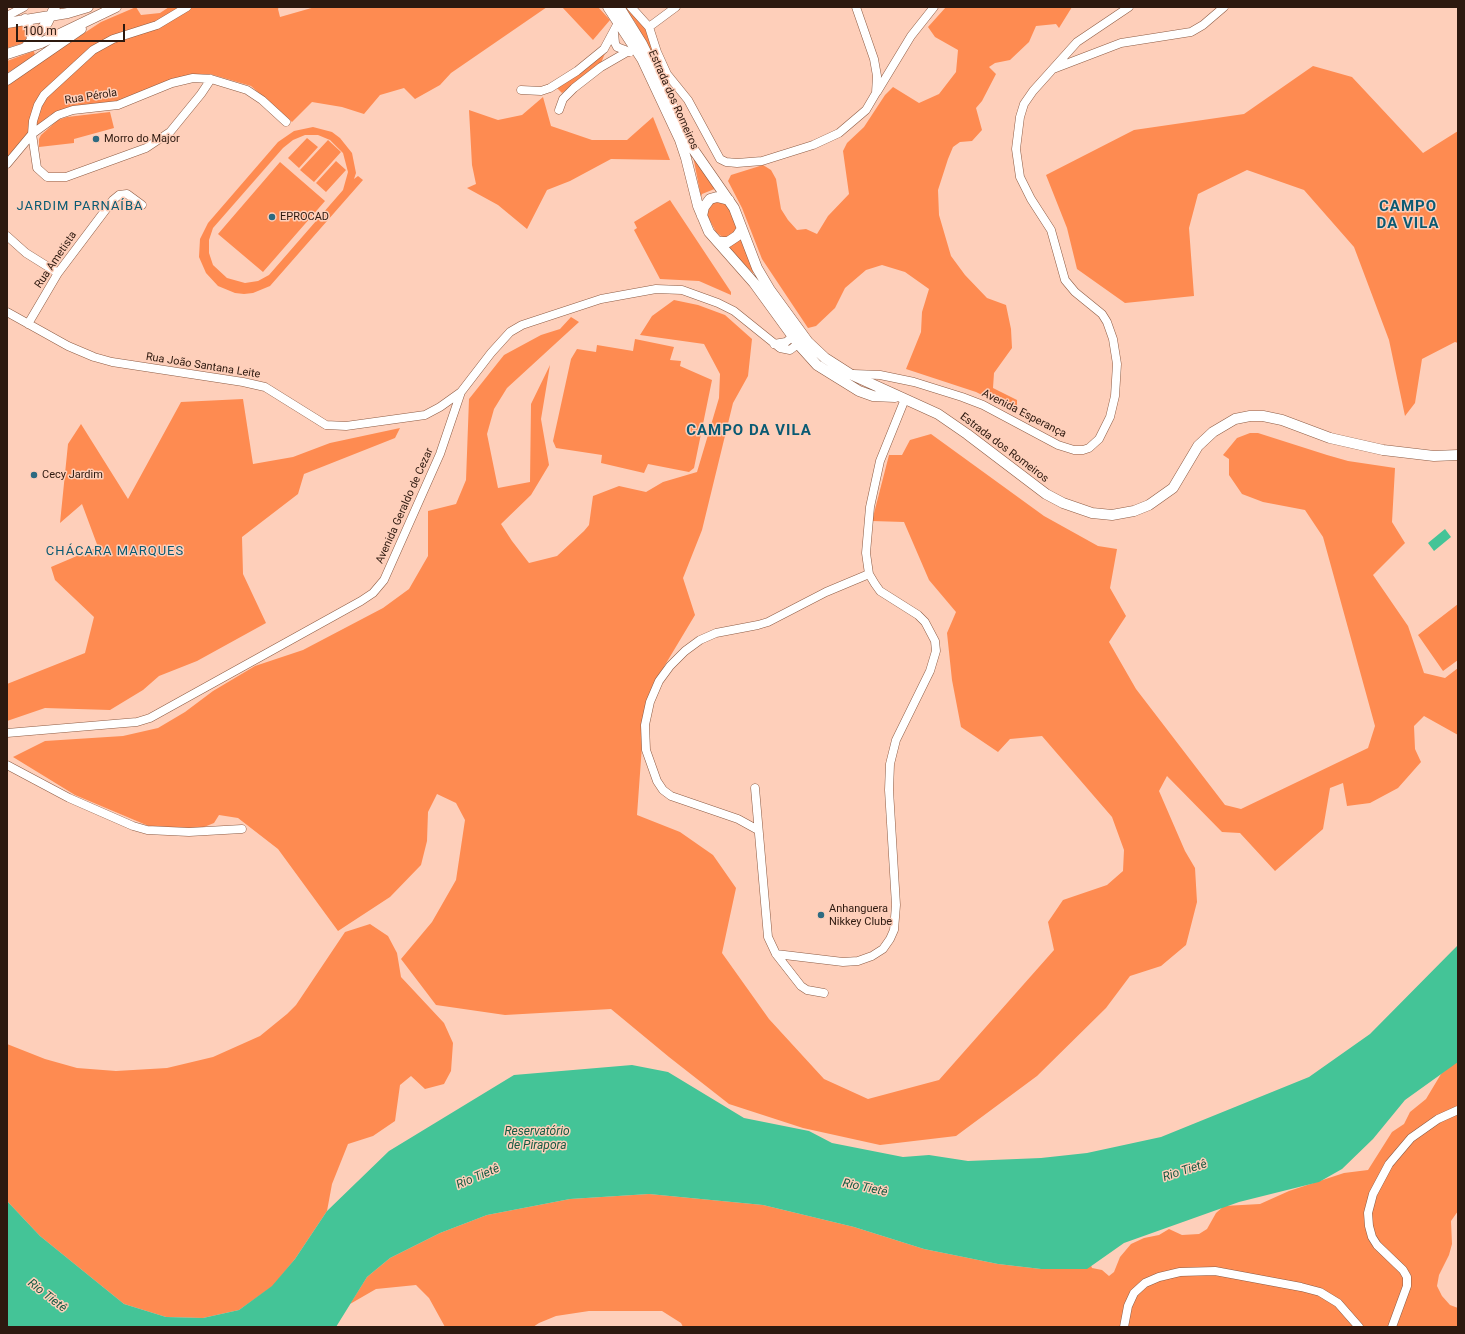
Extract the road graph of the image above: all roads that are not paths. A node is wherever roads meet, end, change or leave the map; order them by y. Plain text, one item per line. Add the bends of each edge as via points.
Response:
1 (24, 7) edge
2 (70, 7) edge
3 (116, 7) edge
4 (187, 7) edge
5 (608, 7) edge
6 (619, 7) edge
7 (630, 7) edge
8 (676, 7) edge
9 (856, 7) edge
10 (934, 7) edge
11 (1129, 7) edge
12 (1224, 7) edge
13 (84, 9) edge
14 (53, 11) edge
15 (103, 14) junction
16 (7, 16) edge
17 (25, 19) junction
18 (619, 21) junction
19 (7, 23) edge
20 (649, 27) junction
21 (614, 32) junction
22 (32, 41) junction
23 (23, 50) junction
24 (627, 52) junction
25 (639, 53) junction
26 (7, 54) edge
27 (1053, 70) junction
28 (667, 74) junction
29 (211, 79) junction
30 (7, 80) edge
31 (663, 86) junction
32 (521, 90) dead end
33 (876, 93) junction
34 (559, 110) dead end
35 (286, 122) dead end
36 (32, 134) junction
37 (7, 164) edge
38 (729, 200) junction
39 (142, 205) dead end
40 (702, 216) junction
41 (741, 230) junction
42 (7, 236) edge
43 (718, 242) junction
44 (58, 273) junction
45 (7, 312) edge
46 (28, 324) junction
47 (799, 338) junction
48 (850, 374) junction
49 (831, 375) junction
50 (461, 392) junction
51 (903, 398) junction
52 (1458, 455) edge
53 (869, 574) junction
54 (7, 733) edge
55 (7, 765) edge
56 (754, 788) dead end
57 (242, 829) dead end
58 (758, 830) junction
59 (776, 954) junction
60 (824, 993) dead end
61 (1458, 1110) edge
62 (1124, 1327) edge
63 (1359, 1327) edge
64 (1392, 1327) edge

1 - 16 street
2 - 13 main road
3 - 15 main road
4 - 36 street via 157,25 113,39 93,50 44,95 35,113
5 - 18 main road, Estrada dos Romeiros
6 - 31 main road, Estrada dos Romeiros via 642,44
7 - 20 street
8 - 20 street
9 - 33 street via 874,59
10 - 33 street via 911,36
11 - 27 street, Avenida Esperança via 1077,42
12 - 27 street via 1191,32 1121,43
13 - 14 main road
14 - 17 main road
14 - 22 main road
15 - 23 main road
15 - 30 main road
17 - 19 main road
17 - 22 main road
18 - 21 street
18 - 25 main road, Estrada dos Romeiros
20 - 28 street
21 - 24 street via 613,37 618,47
21 - 32 street via 604,49 550,88
22 - 23 main road
23 - 26 main road
24 - 25 street
24 - 34 street via 601,67 574,88 563,99
25 - 40 main road, Estrada dos Romeiros via 680,140
27 - 48 street, Avenida Esperança via 1024,104 1017,132 1016,160 1024,185 1051,230 1065,280 1075,292 1102,314 1111,331 1117,364 1115,396 1105,429 1094,444 1083,450 1074,450 1058,445 962,396 880,375
28 - 31 street
28 - 33 street via 688,100 720,159 726,162 762,161 813,145 839,133 855,121 866,110
29 - 35 street, Rua Pérola via 254,94
29 - 36 street, Rua Pérola via 184,79 118,105 66,112 52,118
29 - 36 street via 183,116 160,140 146,148 66,177 56,178 42,173 35,161
31 - 38 main road, Estrada dos Romeiros via 693,149
36 - 37 street, Rua Pérola
38 - 40 main road via 717,197 710,199 704,207
38 - 41 main road, Estrada dos Romeiros
39 - 44 street, Rua Ametista via 127,194 119,195
40 - 43 main road, Estrada dos Romeiros via 704,224
41 - 43 main road via 728,242
41 - 47 main road, Estrada dos Romeiros via 757,268
42 - 44 street via 26,253
43 - 47 main road, Estrada dos Romeiros
44 - 46 street, Rua Ametista
45 - 46 street, Rua João Santana Leite
46 - 50 street, Rua João Santana Leite via 68,346 100,359 264,387 326,425 346,426 425,415
47 - 48 main road, Estrada dos Romeiros
47 - 49 main road, Estrada dos Romeiros via 818,365
47 - 50 street, Avenida Geraldo de Cezar via 793,349 785,350 734,311 718,303 682,290 639,291 584,304 522,325 510,332
48 - 49 street, Avenida Esperança
48 - 51 main road, Estrada dos Romeiros
49 - 51 main road, Estrada dos Romeiros via 866,394
50 - 54 street, Avenida Geraldo de Cezar via 440,454 384,580 373,593 150,718 137,722
51 - 52 main road, Estrada dos Romeiros via 938,414 956,426 1046,494 1078,508 1105,514 1123,514 1149,505 1173,488 1198,446 1213,432 1235,419 1250,416 1282,420 1330,438 1383,450 1434,456
51 - 53 street via 880,461 870,507 866,553
53 - 58 street via 826,592 768,622 716,633 700,640 670,666 650,702 645,725 646,750 663,790 671,796 738,819
53 - 59 street via 880,591 925,622 935,641 936,651 930,671 896,740 890,764 889,790 896,906 894,930 883,949 858,961 843,962
55 - 57 street via 69,798 147,830 189,832
56 - 58 street
58 - 59 street via 766,930
59 - 60 street via 801,986 807,990
61 - 64 street via 1438,1119 1411,1138 1389,1164 1373,1194 1368,1213 1372,1237 1407,1277
62 - 63 street via 1134,1292 1146,1283 1180,1272 1215,1271 1320,1292 1338,1303

